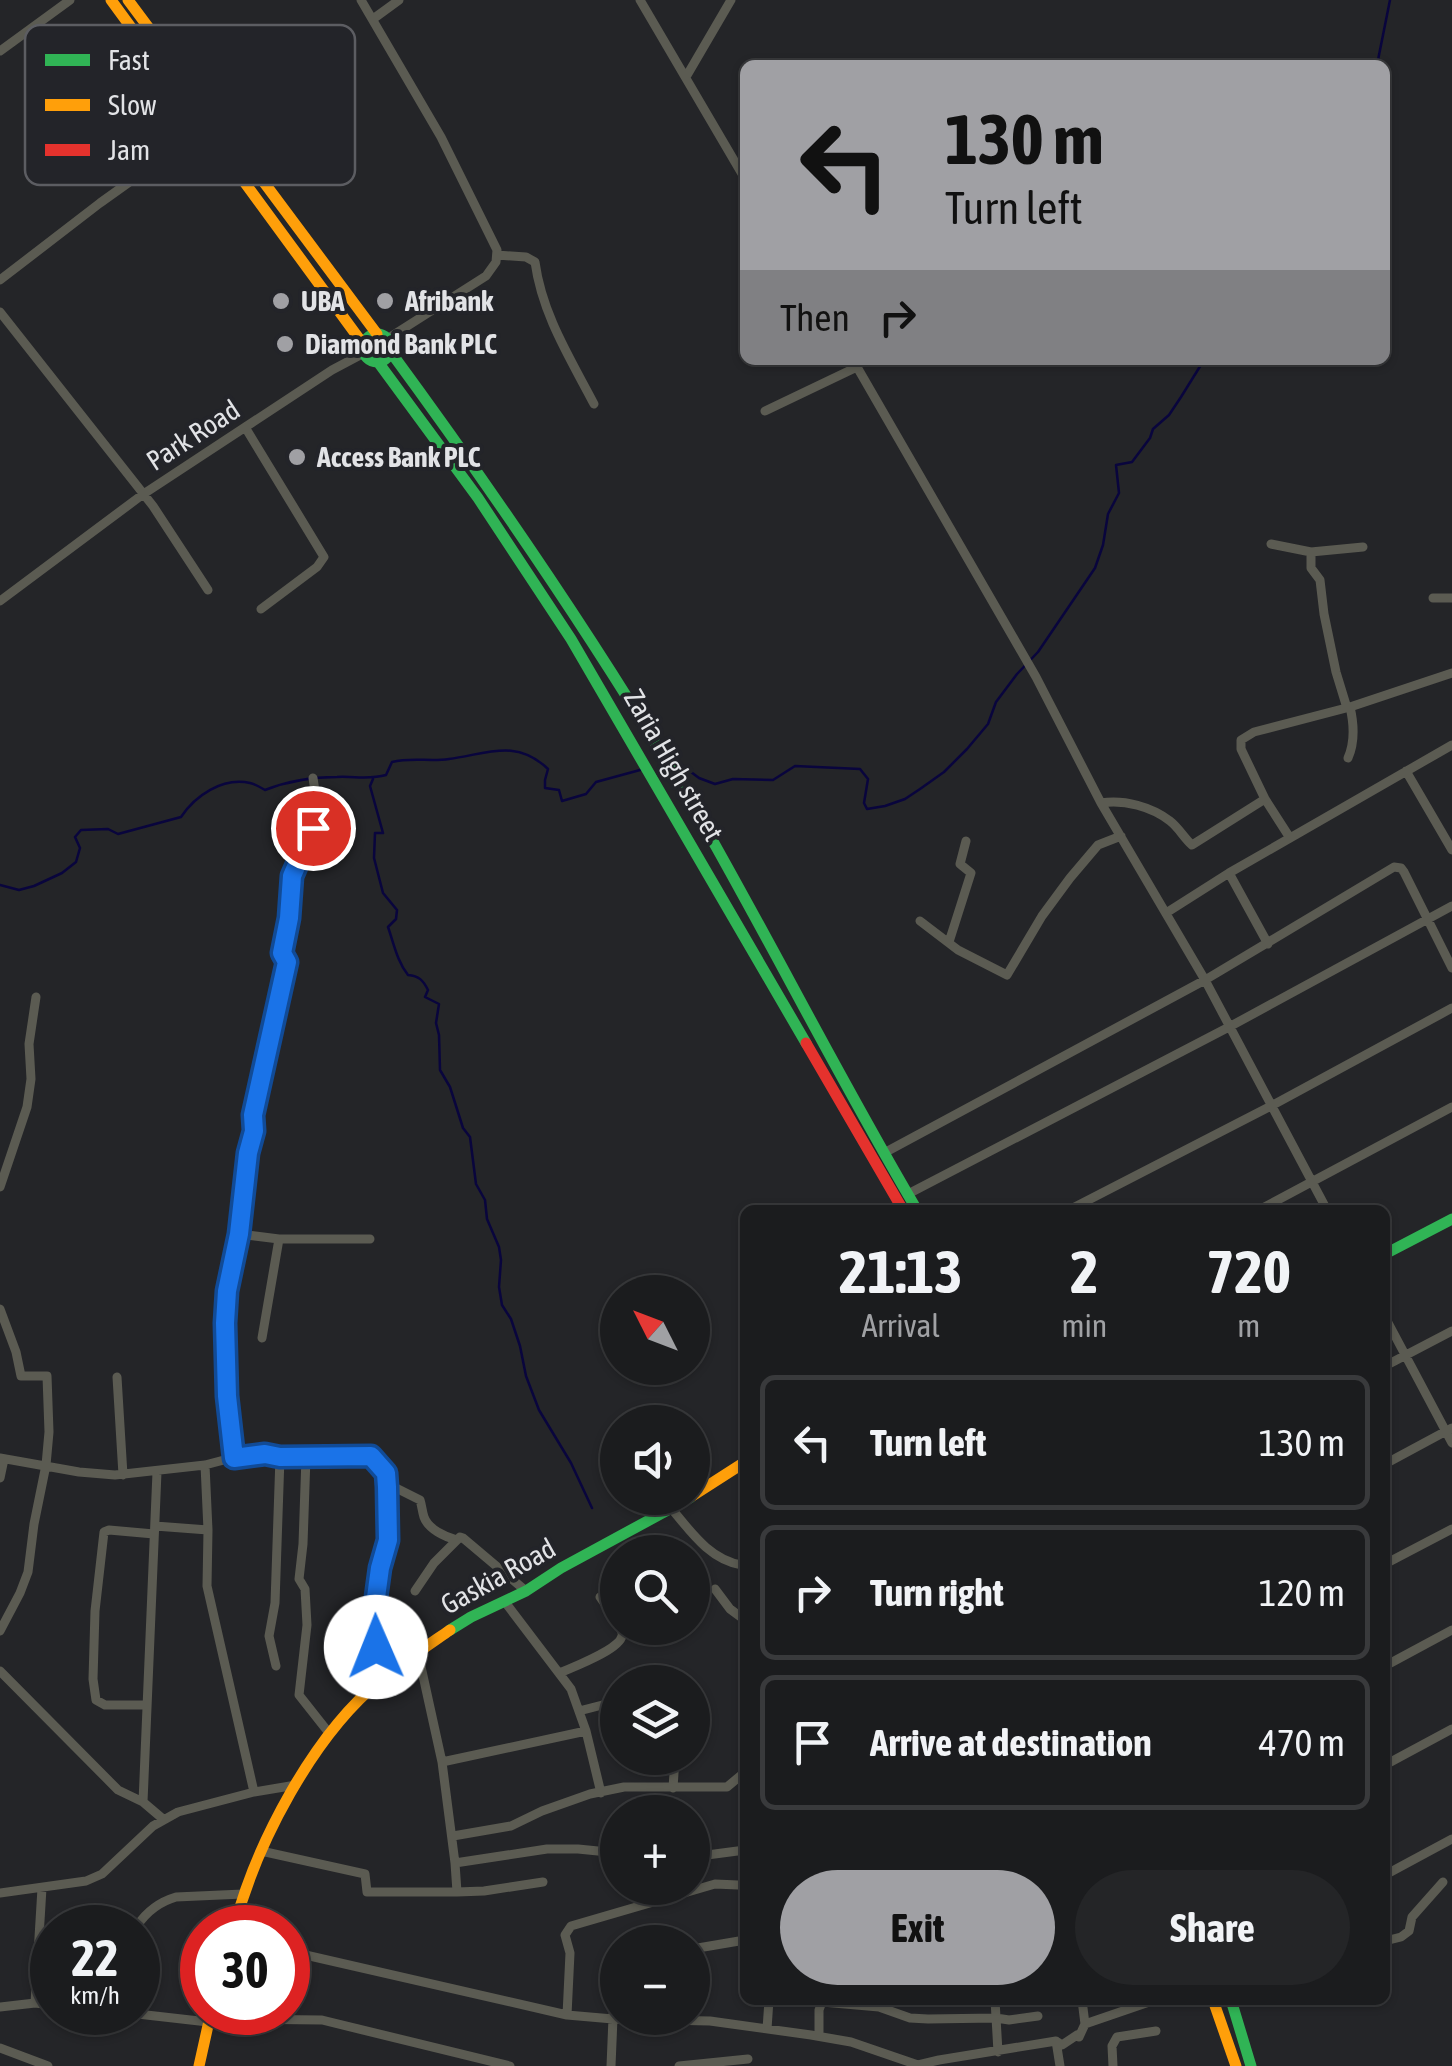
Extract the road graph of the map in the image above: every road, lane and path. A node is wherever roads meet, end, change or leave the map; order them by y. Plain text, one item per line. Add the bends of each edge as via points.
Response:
1 (70, 0) edge
2 (112, 0) edge
3 (128, 0) edge
4 (361, 0) edge
5 (399, 0) edge
6 (640, 0) edge
7 (731, 0) edge
8 (373, 19) junction
9 (36, 25) edge
10 (130, 25) edge
11 (147, 25) edge
12 (25, 33) edge
13 (0, 51) edge
14 (686, 77) junction
15 (740, 170) edge
16 (125, 185) edge
17 (246, 185) edge
18 (267, 185) edge
19 (497, 255) junction
20 (0, 280) edge
21 (0, 312) edge
22 (385, 342) junction
23 (364, 348) junction
24 (378, 362) junction
25 (853, 365) edge
26 (856, 365) edge
27 (594, 404) dead end
28 (765, 411) dead end
29 (245, 427) junction
30 (142, 495) junction
31 (1271, 544) dead end
32 (1363, 547) dead end
33 (1311, 552) junction
34 (208, 590) dead end
35 (1434, 598) dead end
36 (1452, 598) edge
37 (0, 601) edge
38 (260, 608) dead end
39 (1452, 673) edge
40 (1349, 707) junction
41 (1452, 745) edge
42 (1348, 758) dead end
43 (1406, 771) junction
44 (313, 778) dead end
45 (1265, 799) junction
46 (1102, 803) junction
47 (1121, 836) junction
48 (1290, 838) junction
49 (966, 841) dead end
50 (1452, 850) edge
51 (1229, 873) junction
52 (1452, 906) edge
53 (1166, 912) junction
54 (1426, 918) junction
55 (920, 922) dead end
56 (949, 942) junction
57 (1268, 944) junction
58 (1452, 968) edge
59 (1204, 980) junction
60 (36, 997) dead end
61 (1452, 1008) edge
62 (1229, 1027) junction
63 (1270, 1106) junction
64 (1452, 1107) edge
65 (884, 1153) junction
66 (1312, 1182) junction
67 (0, 1186) edge
68 (908, 1194) junction
69 (899, 1205) edge
70 (914, 1205) edge
71 (1079, 1205) edge
72 (1268, 1205) edge
73 (1325, 1205) edge
74 (1452, 1219) edge
75 (239, 1234) junction
76 (279, 1238) junction
77 (370, 1239) dead end
78 (1390, 1251) edge
79 (0, 1309) edge
80 (1390, 1326) edge
81 (1452, 1331) edge
82 (262, 1338) dead end
83 (1406, 1356) junction
84 (1390, 1364) edge
85 (117, 1377) dead end
86 (1449, 1430) edge
87 (1452, 1443) edge
88 (280, 1457) junction
89 (306, 1457) junction
90 (2, 1458) edge
91 (234, 1458) junction
92 (1390, 1461) edge
93 (205, 1465) junction
94 (740, 1465) edge
95 (46, 1466) junction
96 (157, 1472) junction
97 (123, 1475) junction
98 (0, 1478) edge
99 (386, 1483) junction
100 (710, 1484) edge
101 (658, 1515) edge
102 (677, 1515) edge
103 (1452, 1529) edge
104 (154, 1530) junction
105 (208, 1530) junction
106 (457, 1540) junction
107 (1390, 1561) edge
108 (740, 1565) edge
109 (714, 1589) dead end
110 (415, 1592) dead end
111 (526, 1592) junction
112 (505, 1602) junction
113 (740, 1616) edge
114 (1452, 1630) edge
115 (0, 1631) edge
116 (615, 1645) edge
117 (418, 1653) junction
118 (1390, 1663) edge
119 (276, 1666) dead end
120 (560, 1672) junction
121 (1, 1673) edge
122 (379, 1682) junction
123 (145, 1705) junction
124 (600, 1706) edge
125 (578, 1711) junction
126 (1452, 1729) edge
127 (586, 1731) junction
128 (329, 1733) junction
129 (442, 1762) junction
130 (1390, 1762) edge
131 (673, 1775) edge
132 (740, 1776) edge
133 (296, 1785) junction
134 (672, 1788) junction
135 (254, 1792) junction
136 (601, 1793) junction
137 (143, 1802) junction
138 (164, 1819) junction
139 (453, 1836) junction
140 (1451, 1841) edge
141 (600, 1851) edge
142 (740, 1851) edge
143 (261, 1852) junction
144 (710, 1855) edge
145 (455, 1863) junction
146 (1390, 1872) edge
147 (543, 1882) dead end
148 (1443, 1882) dead end
149 (738, 1886) dead end
150 (42, 1888) junction
151 (0, 1892) edge
152 (457, 1892) junction
153 (243, 1894) junction
154 (41, 1905) edge
155 (158, 1905) edge
156 (240, 1905) edge
157 (1390, 1940) edge
158 (740, 1941) edge
159 (710, 1946) edge
160 (310, 1956) edge
161 (30, 2004) edge
162 (769, 2005) edge
163 (821, 2005) edge
164 (856, 2005) edge
165 (995, 2005) edge
166 (1083, 2005) edge
167 (1141, 2005) edge
168 (1216, 2005) edge
169 (1233, 2005) edge
170 (0, 2007) edge
171 (566, 2015) junction
172 (1038, 2016) dead end
173 (600, 2018) edge
174 (996, 2018) junction
175 (310, 2020) edge
176 (710, 2022) edge
177 (1085, 2024) junction
178 (767, 2029) junction
179 (1156, 2031) dead end
180 (206, 2035) edge
181 (612, 2035) edge
182 (819, 2036) junction
183 (1056, 2041) junction
184 (0, 2048) edge
185 (998, 2052) junction
186 (748, 2059) dead end
187 (48, 2066) edge
188 (199, 2066) edge
189 (510, 2066) edge
190 (611, 2066) edge
191 (679, 2066) edge
192 (1060, 2066) edge
193 (1113, 2066) edge
194 (1236, 2066) edge
195 (1251, 2066) edge

1 - 9 street
2 - 10 main road
3 - 11 main road, Zaria High street
4 - 8 street
5 - 8 street
6 - 14 street
7 - 14 street
8 - 19 street via 441,137
12 - 13 street
14 - 15 street
16 - 20 street
17 - 23 main road
18 - 22 main road, Zaria High street
19 - 22 street via 486,276
19 - 27 street via 535,262 538,289
21 - 30 street, Park Road
22 - 23 main road via 368,337
22 - 24 main road via 386,358
22 - 65 main road, Zaria High street via 584,626 686,794
23 - 24 main road
23 - 29 street, Park Road
24 - 69 main road, Zaria High street via 516,551 571,639
25 - 28 street
26 - 46 street
29 - 30 street, Park Road
29 - 38 street via 324,556
30 - 34 street
30 - 37 street
31 - 33 street
32 - 33 street
33 - 40 street
35 - 36 street
39 - 40 street
40 - 42 street
40 - 45 street via 1241,740
41 - 43 street
43 - 48 street
43 - 50 street
44 - 75 street via 313,828 292,876 282,953 287,962 253,1115
45 - 46 street via 1192,844 1154,812
45 - 48 street
46 - 47 street
47 - 53 street
47 - 56 street via 1098,845 1070,878 1006,975
48 - 51 street
49 - 56 street via 960,864 971,873
51 - 53 street
51 - 57 street
52 - 54 street
53 - 59 street
54 - 57 street via 1397,866
54 - 58 street
54 - 62 street
55 - 56 street
57 - 59 street
59 - 62 street
59 - 65 street
60 - 67 street via 27,1106
61 - 63 street
62 - 63 street
62 - 68 street
63 - 66 street
63 - 71 street
64 - 66 street
65 - 68 main road, Zaria High street
66 - 72 street
66 - 73 street
68 - 70 main road, Zaria High street
74 - 78 main road
75 - 76 street
75 - 91 street via 225,1323
76 - 77 street
76 - 82 street
79 - 95 street via 21,1376 48,1376
80 - 83 street
81 - 83 street
83 - 84 street
83 - 86 street
85 - 97 street
86 - 87 street
86 - 92 street
88 - 89 street
88 - 91 street
88 - 119 street via 269,1636
89 - 99 street via 371,1456
89 - 128 street via 299,1579 307,1625 299,1694
90 - 95 street
90 - 98 street
91 - 93 street
93 - 96 street
93 - 105 street
94 - 100 main road, Gaskia Road
95 - 97 street
95 - 115 street via 28,1572
96 - 97 street
96 - 104 street
99 - 106 street via 420,1500 430,1526
99 - 122 street via 388,1540 374,1612
101 - 111 main road, Gaskia Road
102 - 108 street via 704,1546
103 - 107 street
104 - 105 street
104 - 123 street
104 - 123 street via 104,1532 95,1611 96,1700
105 - 135 street via 207,1586
106 - 110 street
106 - 111 street via 465,1539
109 - 113 street
111 - 112 main road, Gaskia Road
112 - 117 main road, Gaskia Road
112 - 120 street
114 - 118 street
116 - 120 street
117 - 122 main road, Gaskia Road
117 - 129 street
120 - 125 street
121 - 137 street via 118,1790
122 - 128 main road, Gaskia Road
123 - 137 street
124 - 125 street
125 - 127 street
126 - 130 street
127 - 129 street
127 - 136 street
128 - 133 main road, Gaskia Road
129 - 139 street
131 - 134 street
132 - 134 street via 727,1787
133 - 135 street
133 - 143 main road, Gaskia Road
134 - 136 street
135 - 138 street
136 - 139 street via 511,1826
137 - 138 street
138 - 150 street via 102,1874
139 - 145 street
140 - 146 street
141 - 145 street via 546,1848
142 - 144 street
143 - 152 street via 365,1874 367,1892
143 - 153 main road, Gaskia Road
145 - 152 street
147 - 152 street
148 - 157 street via 1412,1917 1409,1931
149 - 171 street via 715,1884 571,1926 564,1936 570,1953
150 - 151 street
150 - 154 street
153 - 155 street via 176,1897
153 - 156 main road, Gaskia Road
158 - 159 street
160 - 171 street
161 - 170 street
162 - 178 street
163 - 182 street
164 - 174 street via 910,2018
165 - 174 street
166 - 177 street
167 - 177 street
168 - 194 main road
169 - 195 main road
171 - 173 street
172 - 174 street
174 - 185 street
175 - 189 street
176 - 178 street
177 - 183 street via 1080,2038
178 - 182 street
179 - 193 street via 1116,2036
180 - 188 main road
181 - 190 street
182 - 185 street via 918,2065
183 - 185 street
183 - 192 street
184 - 187 street
186 - 191 street

